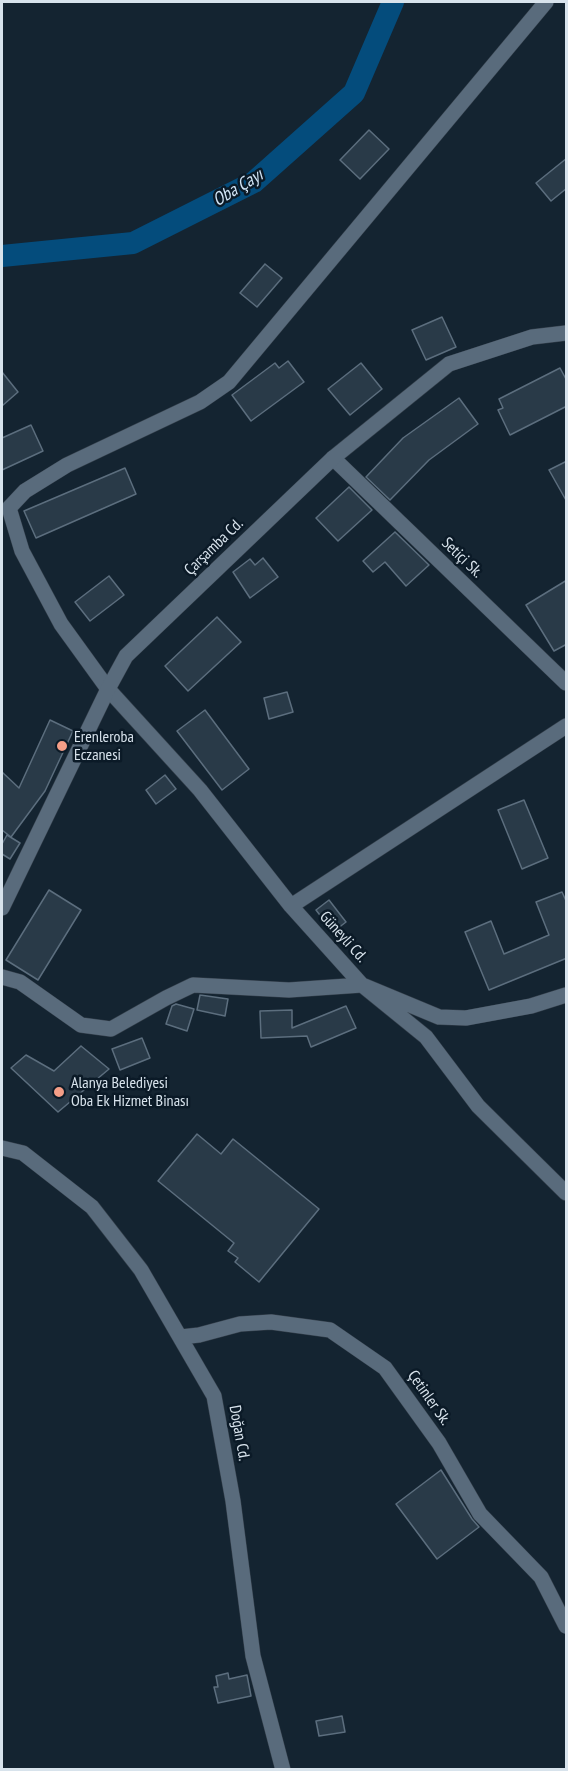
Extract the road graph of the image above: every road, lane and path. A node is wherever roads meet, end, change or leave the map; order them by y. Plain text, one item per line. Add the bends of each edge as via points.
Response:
1 (546, 2) edge
2 (567, 333) edge
3 (333, 458) junction
4 (5, 504) edge
5 (567, 683) edge
6 (108, 689) junction
7 (567, 726) edge
8 (291, 906) junction
9 (2, 908) edge
10 (2, 977) edge
11 (362, 985) junction
12 (567, 996) edge
13 (439, 1017) junction
14 (426, 1036) junction
15 (2, 1148) edge
16 (567, 1193) edge
17 (181, 1337) junction
18 (567, 1626) edge
19 (283, 1770) edge

1 - 4 street via 229,382 200,402 67,465
2 - 3 street, Çarşamba Cd. via 532,337 448,364
3 - 5 street, Setiçi Sk.
3 - 6 street, Çarşamba Cd. via 126,656
4 - 6 street, Güneyli Cd. via 22,551 61,624
6 - 8 street, Güneyli Cd. via 200,790
6 - 9 street, Çarşamba Cd.
7 - 8 street
8 - 11 street, Güneyli Cd.
10 - 11 street via 20,982 81,1025 111,1029 193,985 289,990
11 - 13 street
11 - 14 street, Güneyli Cd.
12 - 13 street via 466,1018
13 - 14 street
14 - 16 street, Güneyli Cd. via 478,1106
15 - 17 street, Doğan Cd. via 23,1152 92,1207 141,1270
17 - 18 street, Çetinler Sk. via 240,1324 271,1322 330,1330 385,1368 439,1443 480,1514 541,1577
17 - 19 street, Doğan Cd. via 214,1396 233,1501 253,1656

